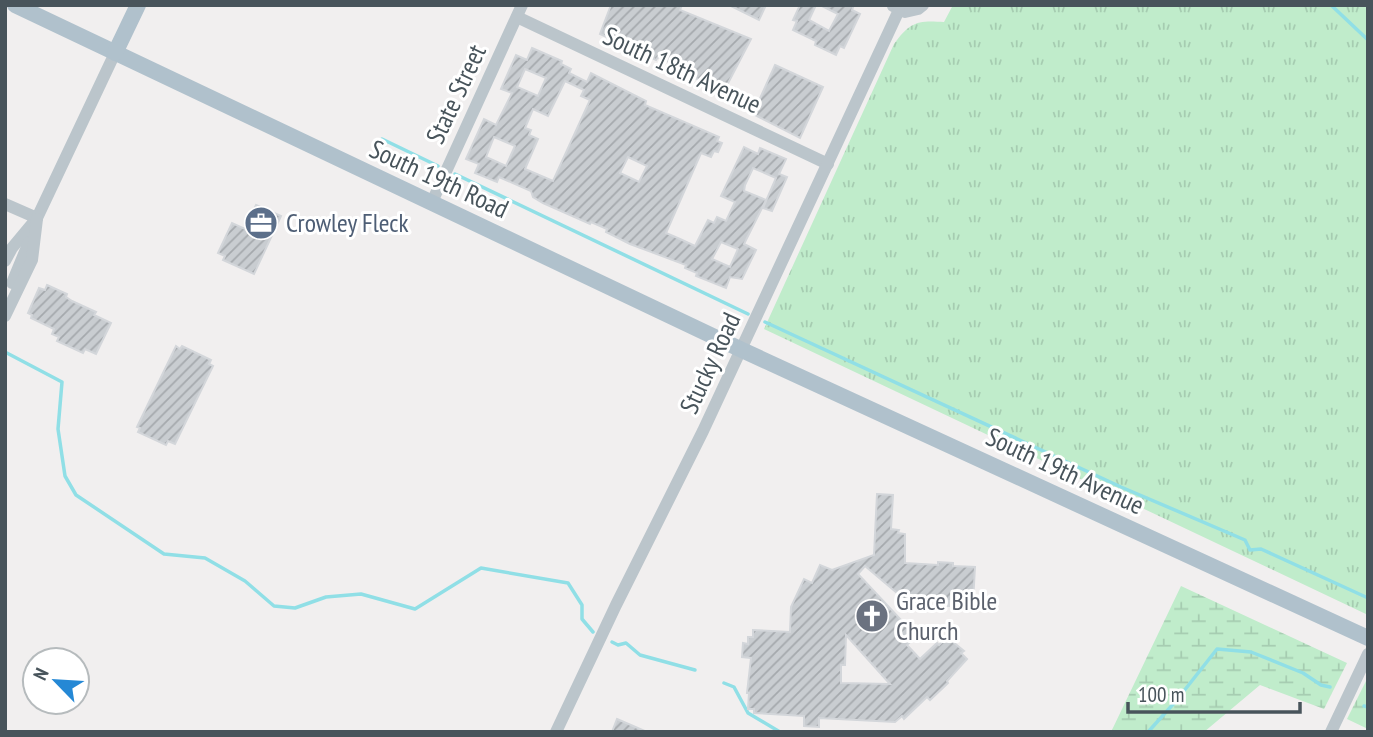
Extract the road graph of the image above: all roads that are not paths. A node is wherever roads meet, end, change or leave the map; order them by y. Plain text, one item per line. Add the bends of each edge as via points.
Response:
1 (15, 5) edge
2 (138, 5) edge
3 (923, 5) edge
4 (896, 8) edge
5 (520, 11) edge
6 (115, 53) junction
7 (828, 164) junction
8 (432, 202) junction
9 (5, 204) edge
10 (37, 218) junction
11 (5, 261) edge
12 (5, 299) edge
13 (5, 316) edge
14 (742, 350) junction
15 (1368, 638) edge
16 (1368, 654) edge
17 (556, 732) edge
18 (1331, 732) edge

1 - 6 main road
2 - 6 main road
3 - 4 street, Stucky Road via 912,12
4 - 7 street, Stucky Road
5 - 7 street, South 18th Avenue
5 - 8 street, State Street
6 - 8 main road, South 19th Road
6 - 10 street
7 - 14 street, Stucky Road
8 - 14 main road, South 19th Road
9 - 10 street
10 - 11 street
10 - 12 street
10 - 13 street via 32,260
14 - 15 main road, South 19th Avenue
14 - 17 street, Stucky Road
16 - 18 street

